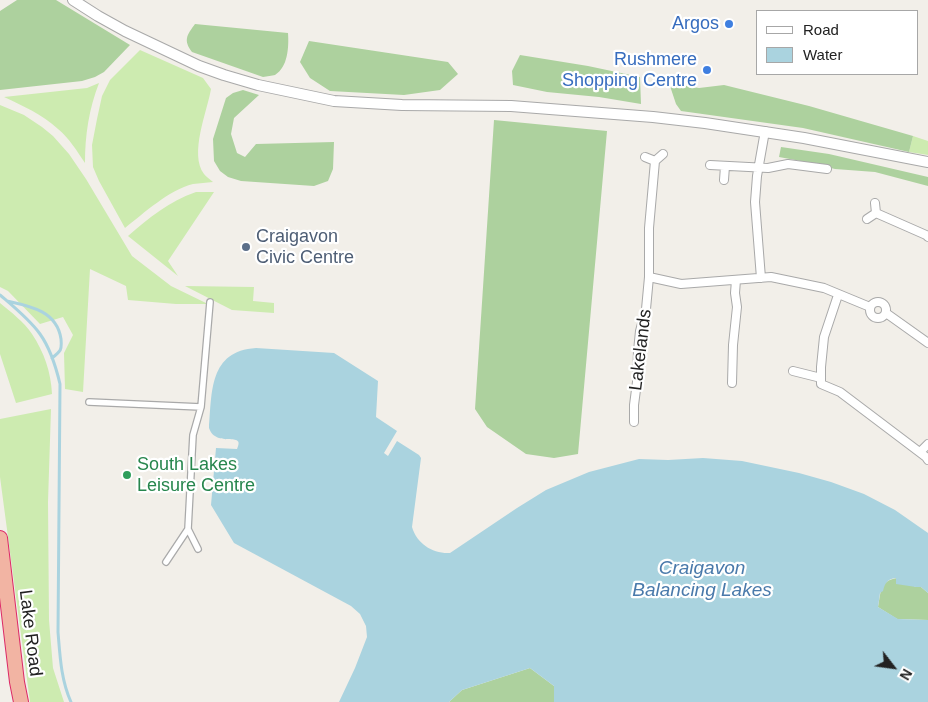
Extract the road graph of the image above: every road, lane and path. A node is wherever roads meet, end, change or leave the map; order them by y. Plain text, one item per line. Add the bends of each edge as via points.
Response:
1 (73, 0) edge
2 (765, 131) junction
3 (663, 154) dead end
4 (645, 157) dead end
5 (654, 161) junction
6 (928, 162) edge
7 (710, 165) dead end
8 (725, 166) junction
9 (758, 168) junction
10 (827, 169) dead end
11 (724, 180) dead end
12 (875, 203) dead end
13 (876, 212) junction
14 (867, 219) dead end
15 (928, 237) edge
16 (649, 277) junction
17 (760, 278) junction
18 (736, 280) junction
19 (838, 295) junction
20 (210, 302) dead end
21 (870, 307) junction
22 (886, 313) junction
23 (926, 338) edge
24 (793, 371) dead end
25 (821, 378) junction
26 (732, 383) dead end
27 (89, 402) dead end
28 (201, 407) junction
29 (634, 422) dead end
30 (928, 444) edge
31 (920, 452) junction
32 (928, 460) edge
33 (188, 529) junction
34 (0, 538) edge
35 (198, 550) dead end
36 (166, 562) dead end
37 (21, 702) edge

1 - 2 street via 125,31 198,66 258,85 334,101 402,106 511,106 636,115
2 - 6 street
2 - 9 street
3 - 5 street
4 - 5 street
5 - 16 street, Lakelands
7 - 8 street
8 - 9 street
8 - 11 street
9 - 10 street via 788,164
9 - 17 street via 754,202
12 - 13 street
13 - 14 street
13 - 15 street
16 - 18 street via 681,284
16 - 29 street, Lakelands via 640,331
17 - 18 street
17 - 19 street via 771,277 824,288
18 - 26 street
19 - 21 street
19 - 25 street via 824,337
20 - 28 street
21 - 22 street via 881,302
21 - 22 street via 874,317 879,318
22 - 23 street
24 - 25 street
25 - 31 street via 821,384 840,392
27 - 28 street
28 - 33 street via 193,435
30 - 31 street
31 - 32 street
33 - 35 street
33 - 36 street
34 - 37 highway, Lake Road

